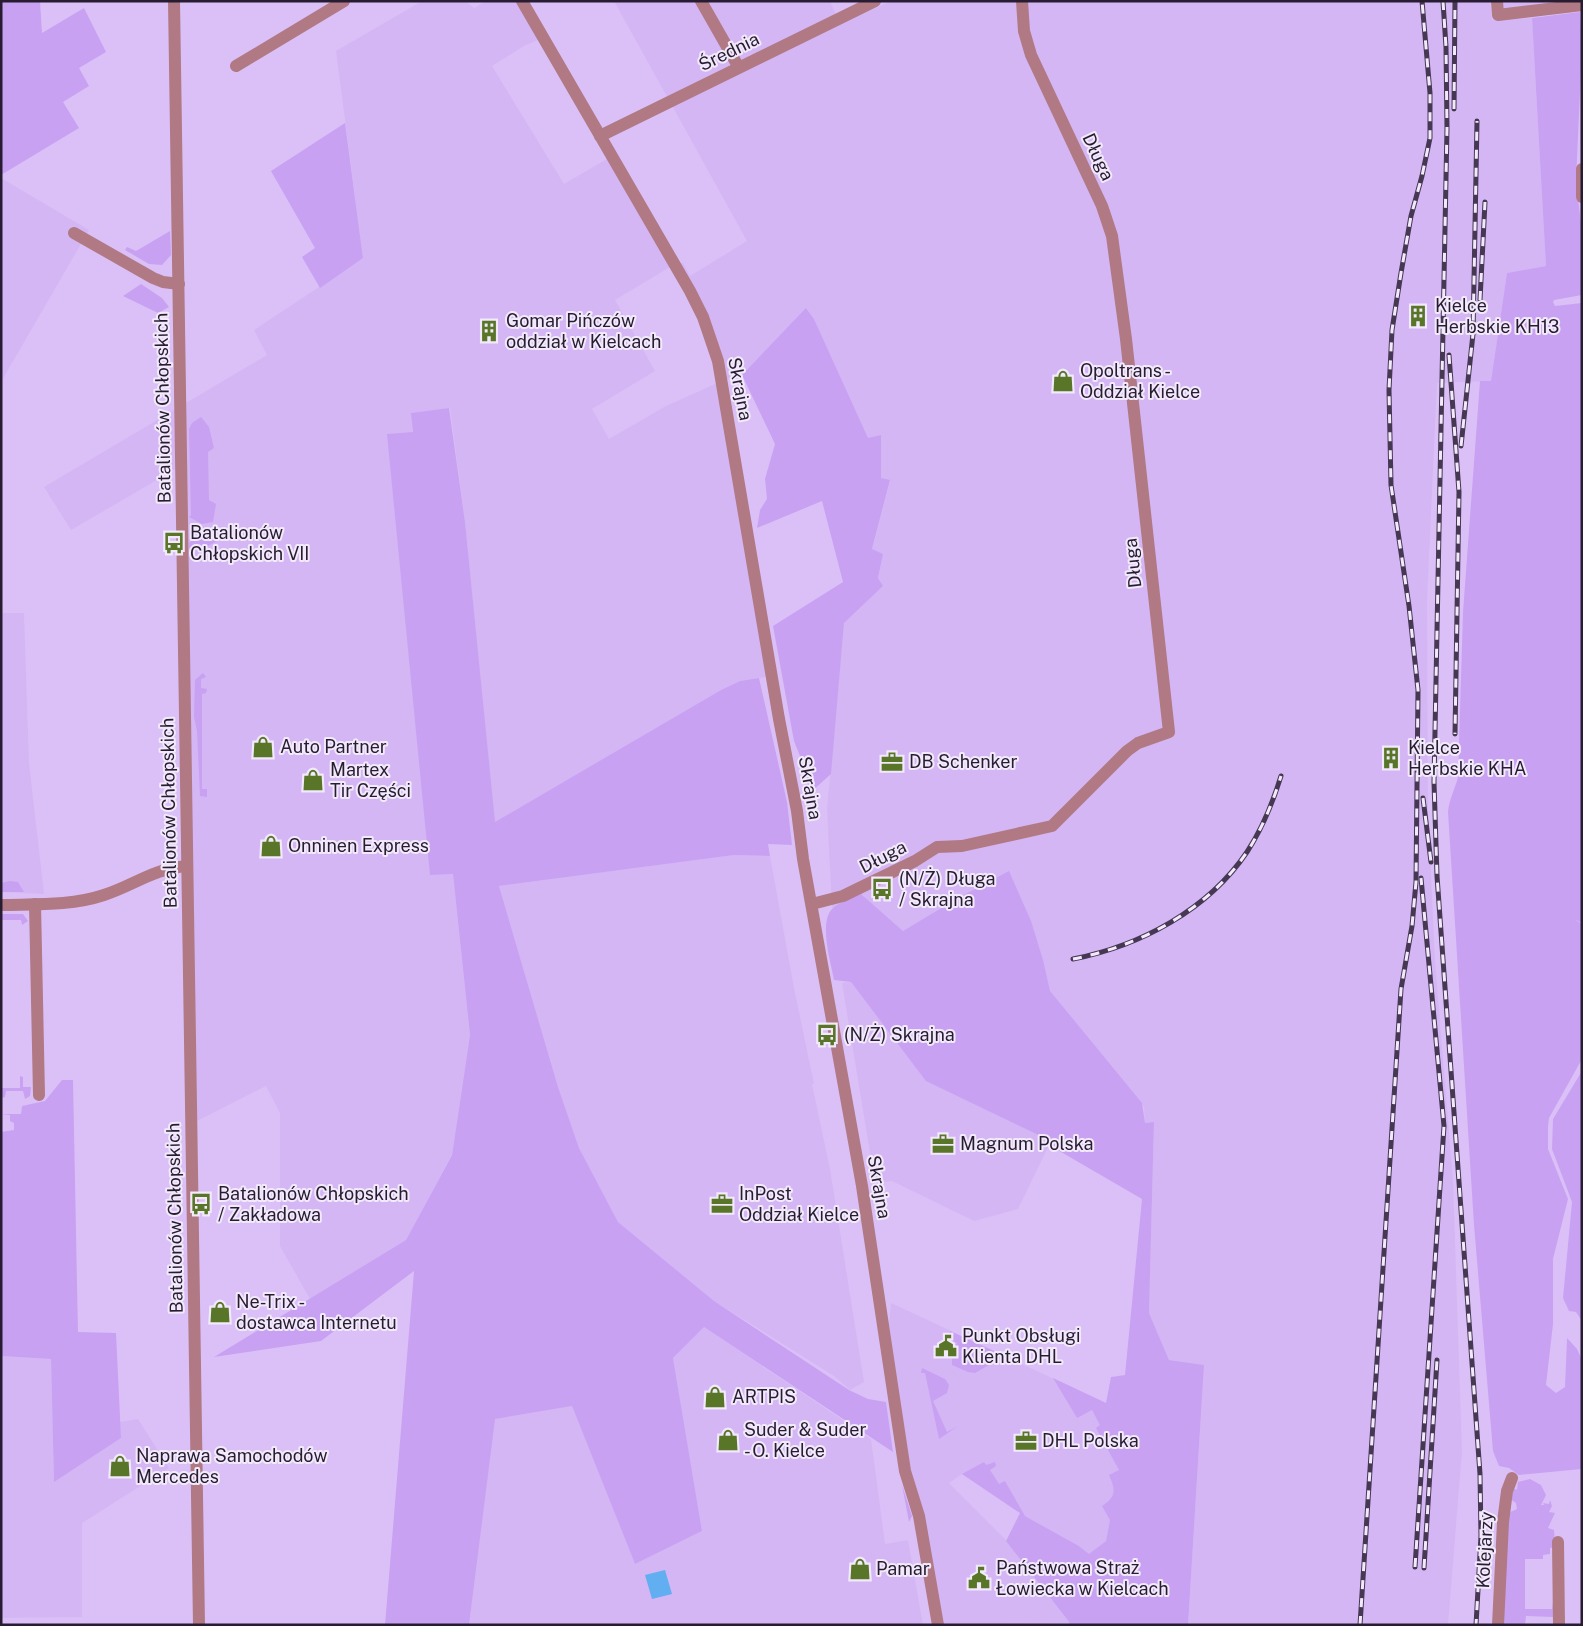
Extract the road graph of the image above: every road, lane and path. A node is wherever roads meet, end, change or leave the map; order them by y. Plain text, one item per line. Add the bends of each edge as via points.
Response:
1 (174, 1) edge
2 (344, 1) edge
3 (522, 1) edge
4 (701, 1) edge
5 (875, 1) edge
6 (1022, 1) edge
7 (1497, 1) edge
8 (1582, 5) edge
9 (236, 66) dead end
10 (738, 66) junction
11 (600, 136) junction
12 (1582, 169) edge
13 (1582, 197) edge
14 (74, 233) dead end
15 (179, 284) junction
16 (187, 866) junction
17 (36, 904) junction
18 (812, 904) junction
19 (1, 905) edge
20 (39, 1095) dead end
21 (1512, 1478) dead end
22 (1558, 1542) dead end
23 (199, 1625) edge
24 (938, 1625) edge
25 (1498, 1625) edge
26 (1559, 1625) edge

1 - 15 street, Batalionów Chłopskich
2 - 9 street
3 - 11 street, Skrajna
4 - 10 street
5 - 10 street, Średnia
6 - 18 street, Długa via 1024,31 1031,55 1102,206 1113,242 1169,732 1132,746 1052,826 962,846 937,847 844,896
7 - 8 street via 1498,15
10 - 11 street, Średnia
11 - 18 street, Skrajna via 694,297 718,361
12 - 13 street
14 - 15 street via 152,278
15 - 16 street, Batalionów Chłopskich
16 - 17 street via 163,869 93,898
16 - 23 street, Batalionów Chłopskich
17 - 19 street
17 - 20 street
18 - 24 street, Skrajna via 862,1186 905,1471 919,1516
21 - 25 street, Kolejarzy via 1503,1522
22 - 26 street

